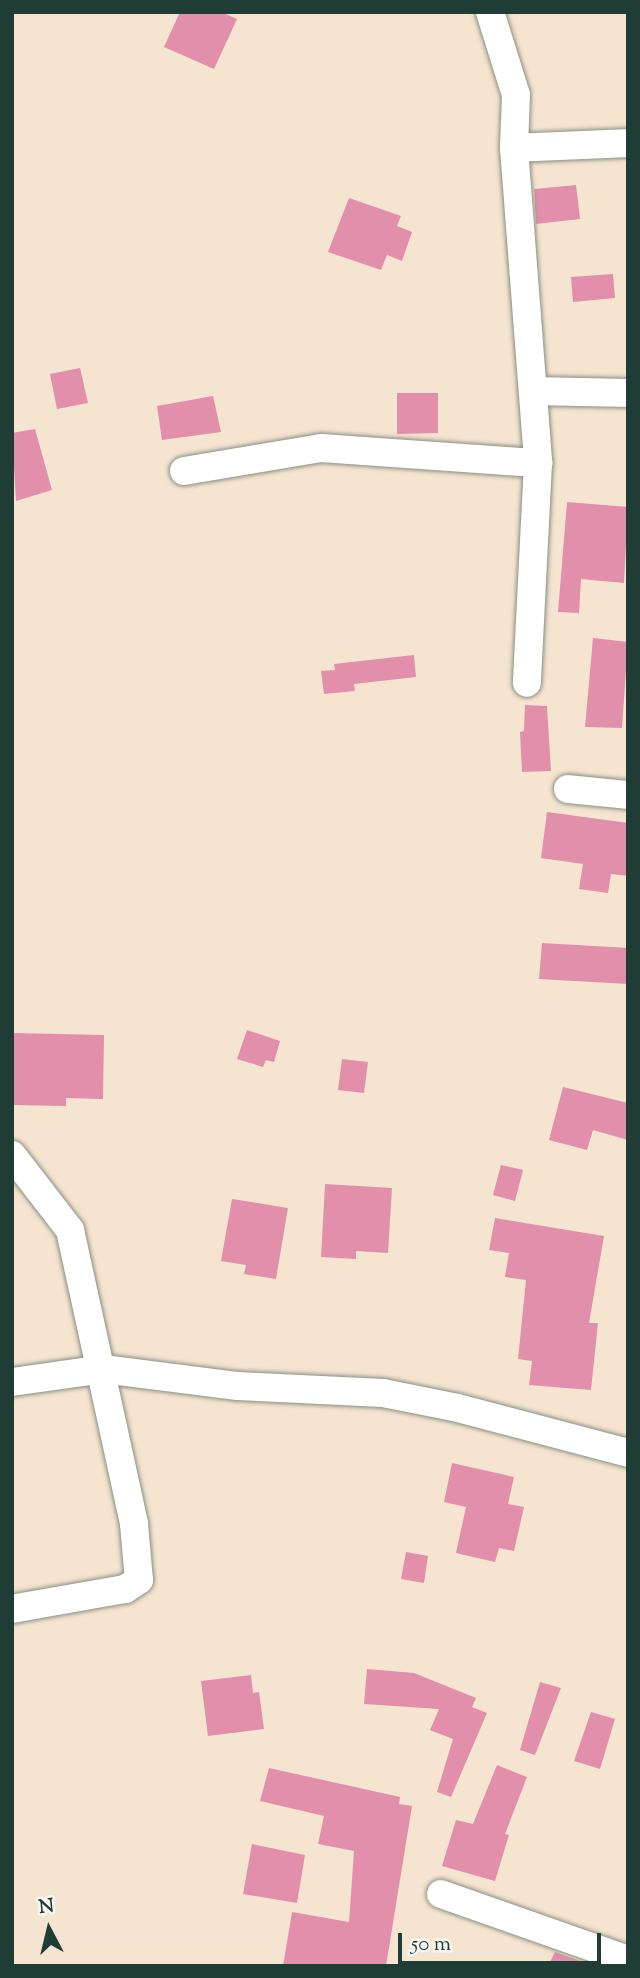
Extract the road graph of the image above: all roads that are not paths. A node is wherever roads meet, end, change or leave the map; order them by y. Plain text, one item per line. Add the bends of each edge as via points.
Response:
1 (490, 12) edge
2 (628, 143) edge
3 (514, 148) junction
4 (534, 391) junction
5 (628, 394) edge
6 (538, 463) junction
7 (184, 471) dead end
8 (527, 683) dead end
9 (568, 789) dead end
10 (628, 795) edge
11 (12, 1155) edge
12 (103, 1369) junction
13 (12, 1382) edge
14 (628, 1453) edge
15 (12, 1609) edge
16 (441, 1894) dead end
17 (628, 1960) edge

1 - 3 street via 516,95
2 - 3 street
3 - 4 street
4 - 5 street
4 - 6 street
6 - 7 street via 321,448
6 - 8 street
9 - 10 street
11 - 12 street via 70,1230
12 - 13 street
12 - 14 street via 238,1386 383,1393 485,1414
12 - 15 street via 134,1524 139,1580 125,1589
16 - 17 street

